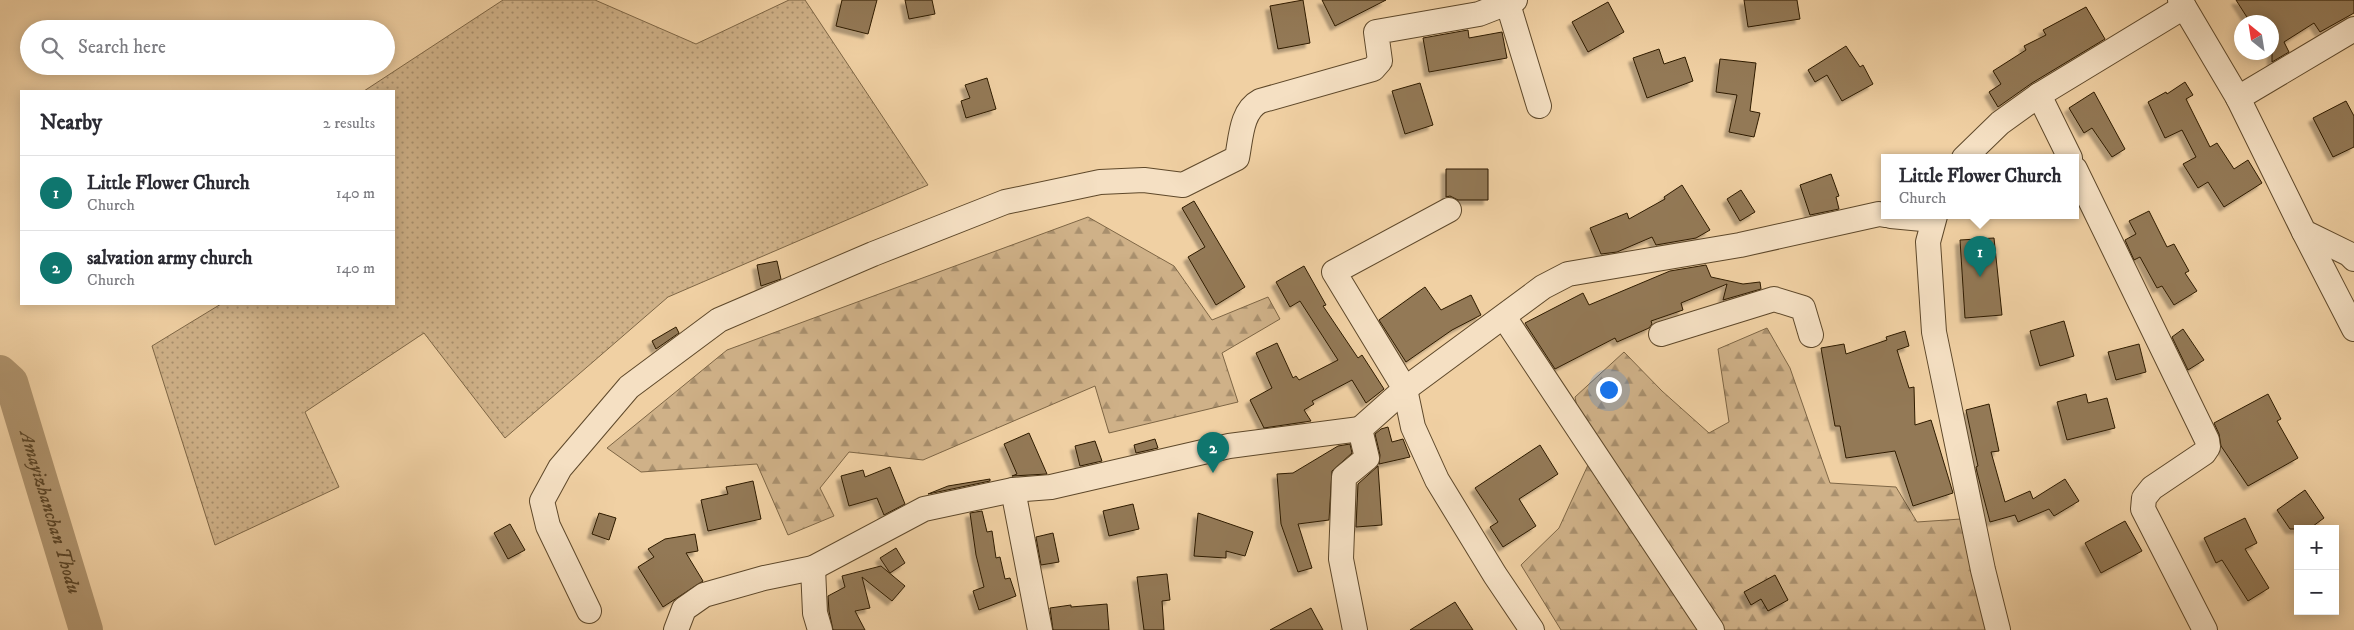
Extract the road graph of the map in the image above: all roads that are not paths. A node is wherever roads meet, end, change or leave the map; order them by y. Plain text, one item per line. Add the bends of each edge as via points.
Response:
1 (1512, 2) edge
2 (2182, 4) edge
3 (2354, 29) edge
4 (2039, 95) junction
5 (2238, 98) junction
6 (1539, 106) dead end
7 (1968, 154) edge
8 (2068, 154) edge
9 (2079, 177) edge
10 (1450, 210) dead end
11 (1881, 214) edge
12 (1934, 219) edge
13 (2304, 232) junction
14 (2352, 254) edge
15 (1504, 317) junction
16 (2354, 329) edge
17 (1661, 334) dead end
18 (1811, 335) dead end
19 (1405, 389) junction
20 (1360, 429) junction
21 (1013, 490) junction
22 (813, 568) junction
23 (589, 611) dead end
24 (676, 630) edge
25 (820, 630) edge
26 (1040, 630) edge
27 (1355, 630) edge
28 (1532, 630) edge
29 (1712, 630) edge
30 (1998, 630) edge
31 (2205, 630) edge

1 - 6 street
1 - 23 street via 1479,14 1376,32 1380,61 1373,69 1251,106 1237,158 1183,185 1144,180 1100,182 1005,202 872,254 719,320 629,387 560,468 542,501 548,526
2 - 4 street
2 - 5 street
3 - 5 street
4 - 7 street via 2000,123
4 - 8 street
5 - 13 street
9 - 31 street via 2207,440 2208,447 2204,453 2152,488 2144,498 2143,508
10 - 19 street via 1334,272
11 - 15 street via 1740,245 1568,274 1543,287
12 - 30 street via 1928,242 1934,332
13 - 14 street
13 - 16 street
15 - 19 street
15 - 29 street
17 - 18 street via 1774,299 1803,308
19 - 20 street
19 - 28 street via 1414,427 1437,480
20 - 21 street via 1229,446 1051,487
20 - 27 street via 1367,458 1344,477 1341,559
21 - 22 street via 924,509
21 - 26 street
22 - 24 street via 704,595 684,609
22 - 25 street via 814,613

